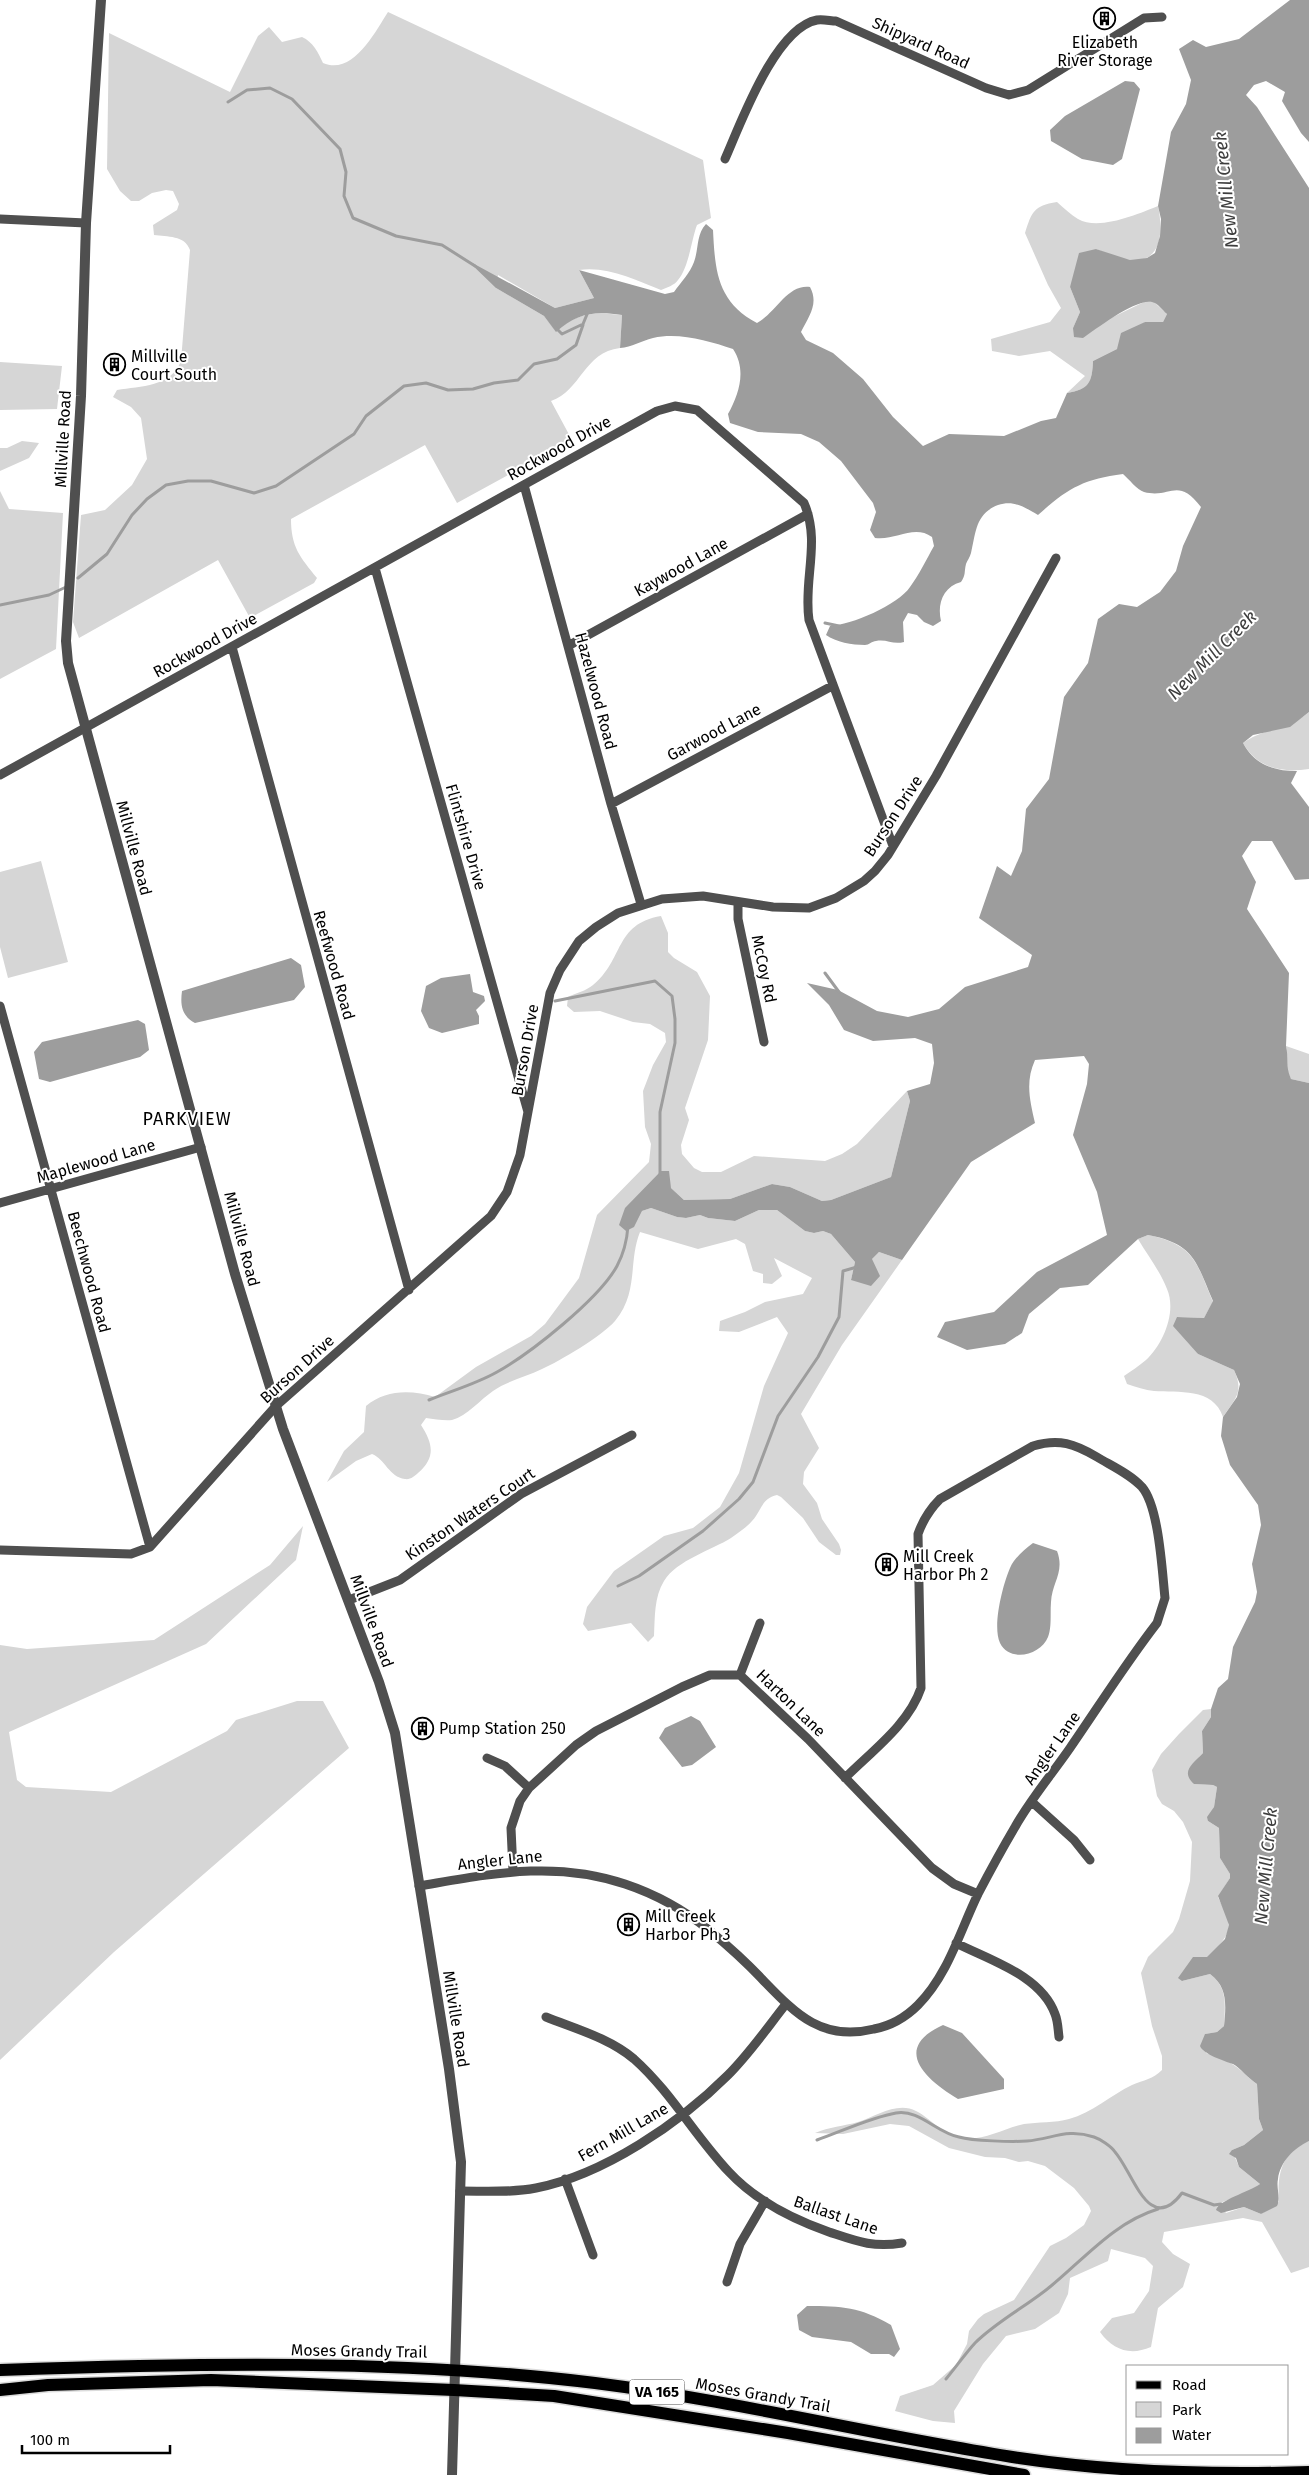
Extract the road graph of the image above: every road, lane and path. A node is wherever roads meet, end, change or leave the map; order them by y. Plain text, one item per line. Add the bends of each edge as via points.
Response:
1 (101, 0) edge
2 (1162, 17) dead end
3 (725, 159) dead end
4 (0, 219) edge
5 (86, 223) junction
6 (524, 485) junction
7 (808, 514) junction
8 (1056, 558) dead end
9 (375, 568) junction
10 (568, 646) junction
11 (232, 647) junction
12 (832, 686) junction
13 (86, 727) junction
14 (0, 775) edge
15 (610, 804) junction
16 (893, 846) junction
17 (738, 902) junction
18 (641, 904) junction
19 (0, 1006) edge
20 (764, 1042) dead end
21 (529, 1114) junction
22 (201, 1147) junction
23 (51, 1189) junction
24 (0, 1203) edge
25 (410, 1290) junction
26 (276, 1406) junction
27 (632, 1435) dead end
28 (150, 1547) junction
29 (0, 1550) edge
30 (349, 1600) junction
31 (760, 1623) dead end
32 (740, 1675) junction
33 (487, 1758) dead end
34 (845, 1778) junction
35 (529, 1788) junction
36 (1032, 1802) junction
37 (1090, 1860) dead end
38 (513, 1871) junction
39 (419, 1886) junction
40 (978, 1894) junction
41 (956, 1944) junction
42 (786, 2004) junction
43 (546, 2017) dead end
44 (1059, 2037) dead end
45 (682, 2113) junction
46 (565, 2180) junction
47 (460, 2191) junction
48 (765, 2201) junction
49 (902, 2243) dead end
50 (593, 2255) dead end
51 (727, 2282) dead end
52 (455, 2369) junction
53 (0, 2370) edge
54 (0, 2390) edge
55 (454, 2390) junction
56 (1309, 2472) edge
57 (452, 2475) edge
58 (1024, 2475) edge

1 - 5 street, Millville Road
2 - 3 street, Shipyard Road via 1144,18 1028,90 1009,96 836,21 817,20 804,26 774,55
4 - 5 street
5 - 13 street, Millville Road via 81,396 66,641 68,663
6 - 7 street, Rockwood Drive via 657,411 675,406 689,407 706,416 797,496
6 - 9 street, Rockwood Drive
6 - 10 street, Hazelwood Road
7 - 10 street, Kaywood Lane
7 - 12 street, Rockwood Drive via 813,539 808,612
8 - 16 street, Burson Drive via 936,776
9 - 11 street, Rockwood Drive
9 - 21 street, Flintshire Drive
10 - 15 street, Hazelwood Road
11 - 13 street, Rockwood Drive
11 - 25 street, Reefwood Road
12 - 15 street, Garwood Lane
12 - 16 street, Rockwood Drive
13 - 14 street, Rockwood Drive
13 - 22 street, Millville Road
15 - 18 street, Hazelwood Road
16 - 17 street, Burson Drive via 875,871 846,893 824,904 788,908
17 - 18 street, Burson Drive via 690,896
17 - 20 street, McCoy Rd via 738,919
18 - 21 street, Burson Drive via 596,927 579,941 560,970 545,1016
19 - 23 street, Beechwood Road
21 - 25 street, Burson Drive via 508,1192 496,1210
22 - 23 street, Maplewood Lane
22 - 26 street, Millville Road via 235,1274
23 - 24 street, Maplewood Lane
23 - 28 street, Beechwood Road
25 - 26 street, Burson Drive
26 - 28 street, Burson Drive
26 - 30 street, Millville Road
27 - 30 street, Kinston Waters Court via 520,1494 400,1580
28 - 29 street via 131,1554
30 - 39 street, Millville Road via 394,1733
31 - 32 street
32 - 34 street, Harton Lane
32 - 35 street, Harton Lane via 710,1675 596,1731
33 - 35 street via 506,1766
34 - 36 street, Angler Lane via 907,1715 921,1688 918,1534 922,1521 940,1499 1033,1446 1059,1441 1083,1448 1143,1488 1153,1511 1166,1598 1157,1623
34 - 40 street, Harton Lane via 932,1868 954,1884
35 - 38 street, Harton Lane via 520,1801 511,1828
36 - 37 street via 1074,1840
36 - 40 street, Angler Lane via 1016,1824
38 - 39 street, Angler Lane
38 - 42 street, Angler Lane via 564,1870 595,1875 653,1896 706,1928
39 - 47 street, Millville Road via 459,2138
40 - 41 street, Angler Lane
41 - 42 street, Angler Lane via 943,1970 918,2006 883,2027 863,2032 823,2028 804,2019
41 - 44 street via 1040,1989 1056,2015
42 - 45 street, Fern Mill Lane via 728,2075
43 - 45 street, Ballast Lane via 612,2043 651,2076
45 - 46 street, Fern Mill Lane via 626,2151 594,2169
45 - 48 street, Ballast Lane via 729,2172
46 - 47 street, Fern Mill Lane via 513,2191
46 - 50 street
47 - 52 street, Millville Road
48 - 49 street, Ballast Lane via 797,2221 861,2242 882,2247
48 - 51 street via 740,2244
52 - 53 main road, Moses Grandy Trail / VA 165 via 155,2365
52 - 55 street, Millville Road
52 - 56 main road, Moses Grandy Trail / VA 165 via 674,2395 967,2449 1064,2463 1203,2473
54 - 55 main road, Moses Grandy Trail / VA 165 via 48,2385 211,2380
55 - 57 street, Millville Road
55 - 58 main road, Moses Grandy Trail / VA 165 via 554,2396 656,2411

